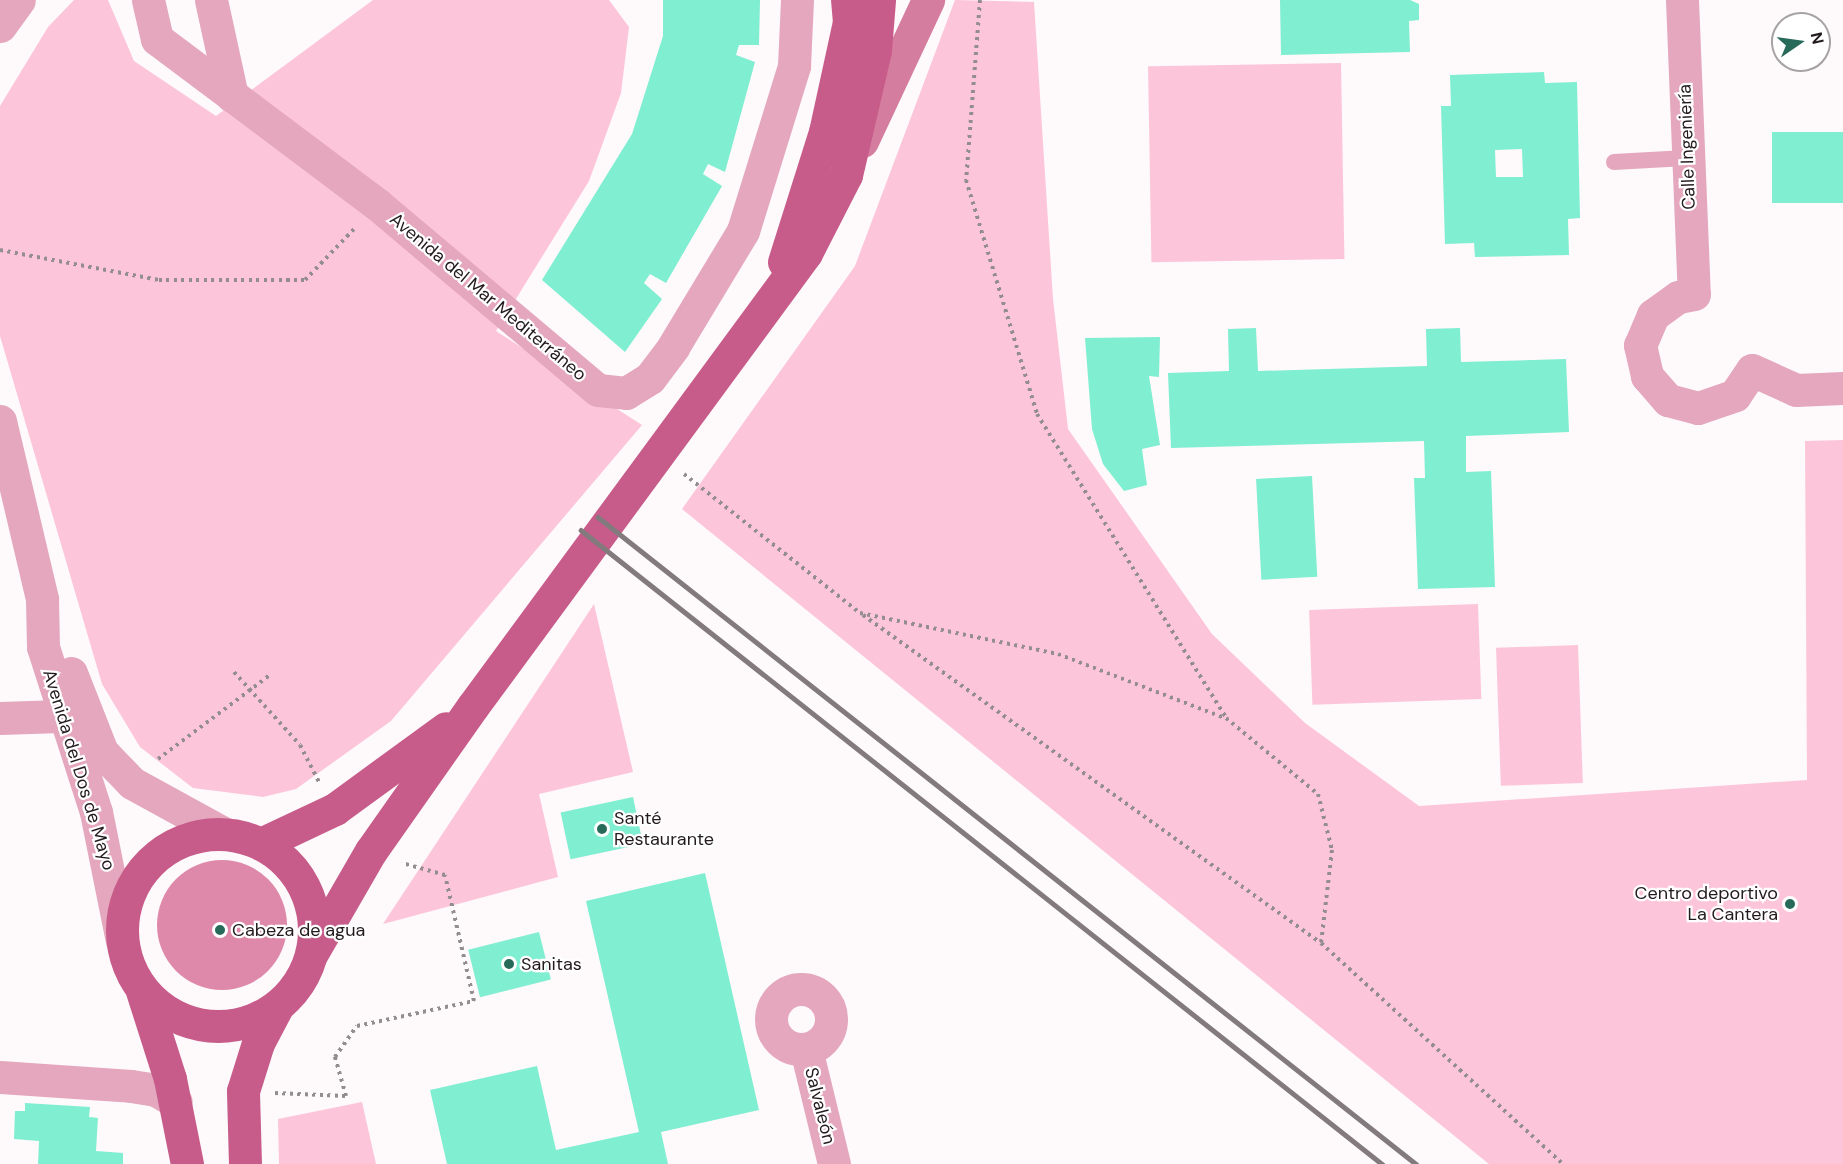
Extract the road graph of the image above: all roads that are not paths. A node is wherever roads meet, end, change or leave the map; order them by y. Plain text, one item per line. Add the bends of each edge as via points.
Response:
1 (19, 0) edge
2 (148, 0) edge
3 (211, 0) edge
4 (797, 0) edge
5 (848, 0) edge
6 (879, 0) edge
7 (928, 0) edge
8 (1682, 0) edge
9 (0, 26) edge
10 (232, 96) junction
11 (1686, 158) junction
12 (1614, 162) dead end
13 (846, 175) junction
14 (772, 301) junction
15 (1843, 388) edge
16 (0, 421) edge
17 (42, 599) junction
18 (473, 706) junction
19 (61, 716) junction
20 (0, 718) edge
21 (225, 834) junction
22 (263, 843) junction
23 (122, 941) junction
24 (312, 953) junction
25 (142, 991) junction
26 (277, 1007) junction
27 (806, 1049) dead end
28 (0, 1077) edge
29 (176, 1102) junction
30 (187, 1164) edge
31 (245, 1164) edge
32 (834, 1164) edge

1 - 9 street
2 - 10 street, Avenida del Mar Mediterráneo via 157,39
3 - 10 street
4 - 10 street, Avenida del Mar Mediterráneo via 794,66 743,231 673,348 650,378 626,393 598,390 378,205
5 - 14 main road via 849,22 825,132
6 - 13 main road via 875,50
7 - 13 main road
8 - 11 street, Calle Ingeniería
11 - 12 lane
11 - 15 street, Calle Ingeniería via 1694,294 1664,304 1644,330 1641,361 1656,390 1683,406 1708,407 1735,394 1752,370 1796,390
13 - 14 main road via 806,254
14 - 18 main road
16 - 17 street, Avenida del Dos de Mayo
17 - 19 street, Avenida del Dos de Mayo via 43,646
17 - 21 street, Avenida del Dos de Mayo via 102,752 132,783
18 - 22 main road via 335,809
18 - 24 main road via 371,851
19 - 20 street
19 - 23 street, Avenida del Dos de Mayo via 96,812
21 - 22 main road
21 - 23 main road via 171,846 149,863 132,886
22 - 24 main road via 286,859 306,893 314,923
23 - 25 main road
24 - 26 main road via 299,983
25 - 26 main road via 182,1019 222,1027 251,1021
25 - 29 main road
26 - 31 main road via 258,1043 243,1091
27 - 32 street, Salvaleón
28 - 29 street via 131,1086 156,1090
29 - 30 main road

